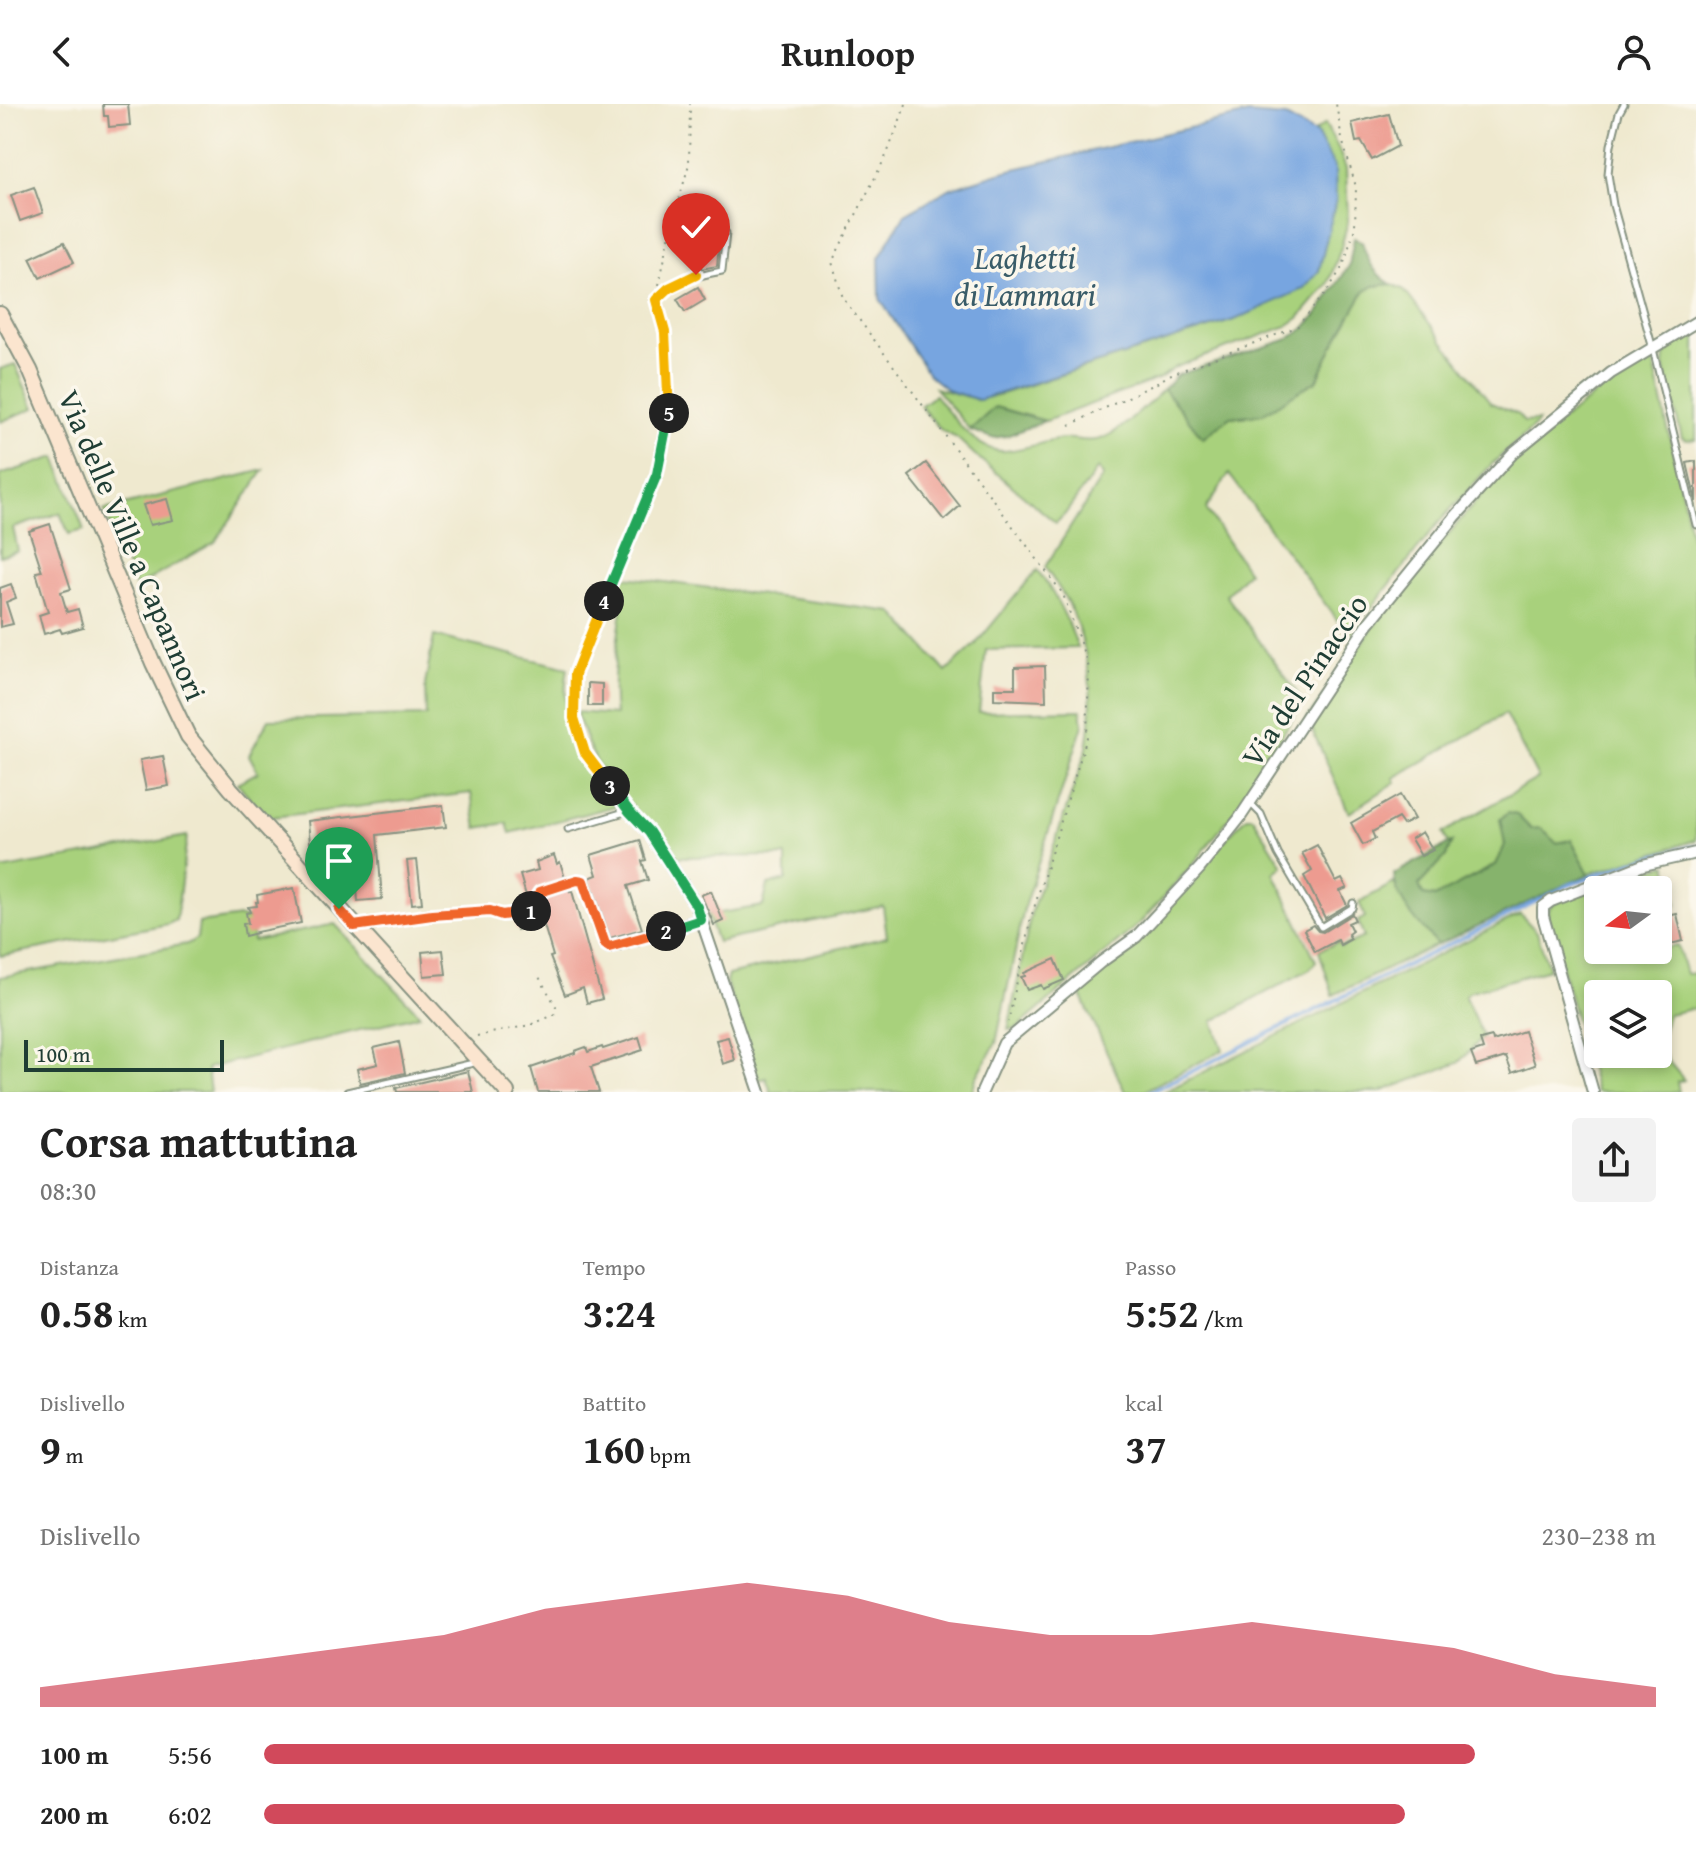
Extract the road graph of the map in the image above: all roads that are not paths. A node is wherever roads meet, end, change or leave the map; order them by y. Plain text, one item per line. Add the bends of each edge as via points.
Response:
1 (1624, 104) edge
2 (726, 233) dead end
3 (656, 300) road end
4 (0, 314) edge
5 (1696, 322) edge
6 (1653, 349) junction
7 (1696, 525) edge
8 (1250, 802) junction
9 (629, 811) joint
10 (568, 829) dead end
11 (1696, 853) edge
12 (1353, 903) dead end
13 (701, 920) junction
14 (354, 926) junction
15 (609, 947) joint
16 (479, 1062) junction
17 (347, 1092) edge
18 (507, 1092) edge
19 (760, 1092) edge
20 (982, 1092) edge
21 (1593, 1092) edge

1 - 6 lane via 1608,174
2 - 3 lane via 722,271 696,275
4 - 14 street, Via delle Ville a Capannori via 30,370 188,736
5 - 6 street, Via del Pinaccio
6 - 7 lane
6 - 8 street, Via del Pinaccio via 1611,373 1513,453 1455,517 1368,624
8 - 12 lane via 1321,927
8 - 20 street, Via del Pinaccio via 1200,868 1136,937 1004,1043
9 - 10 lane
9 - 13 street via 649,832
11 - 21 street via 1643,865 1543,907
13 - 15 street
13 - 19 street
14 - 15 lane via 432,915 533,911 540,892 577,880 586,884
14 - 16 street, Via delle Ville a Capannori
16 - 17 lane
16 - 18 street, Via delle Ville a Capannori

